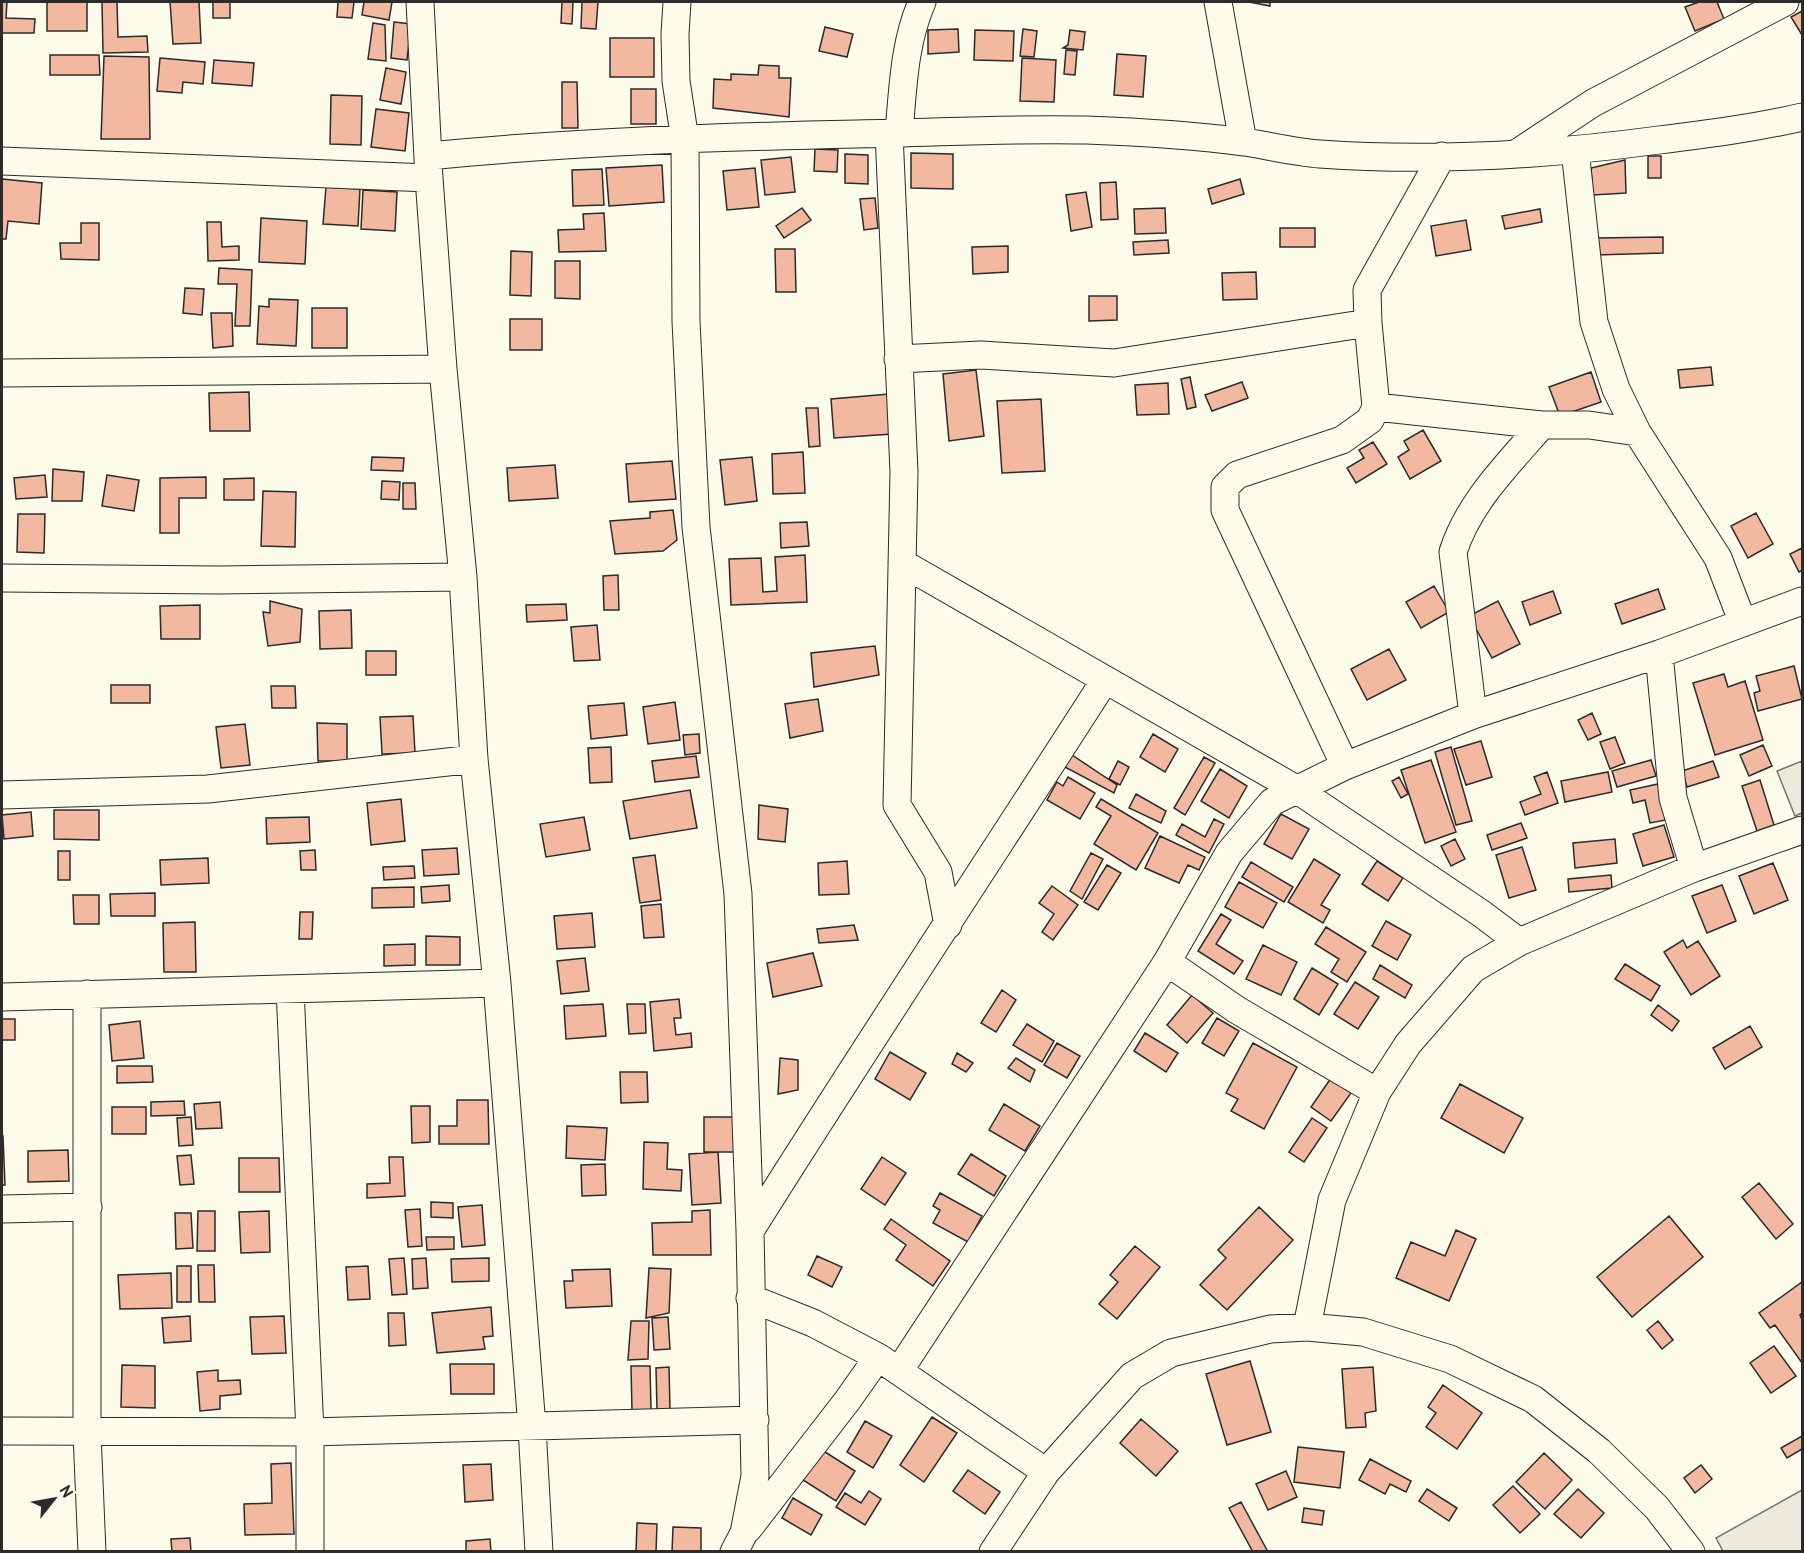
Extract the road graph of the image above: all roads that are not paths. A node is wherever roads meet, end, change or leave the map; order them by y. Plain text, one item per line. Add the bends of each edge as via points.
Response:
1 (420, 2) edge
2 (677, 2) edge
3 (922, 2) edge
4 (1218, 2) edge
5 (1785, 2) edge
6 (1803, 117) edge
7 (894, 133) junction
8 (685, 140) junction
9 (1243, 142) junction
10 (1575, 150) junction
11 (1515, 154) junction
12 (1442, 156) junction
13 (2, 161) edge
14 (428, 167) junction
15 (1368, 323) junction
16 (898, 359) junction
17 (443, 369) junction
18 (2, 373) edge
19 (1376, 407) junction
20 (1542, 425) junction
21 (1637, 432) junction
22 (902, 563) junction
23 (463, 577) junction
24 (2, 578) edge
25 (1803, 601) edge
26 (1743, 624) junction
27 (1659, 654) junction
28 (1105, 680) junction
29 (1473, 715) junction
30 (474, 759) junction
31 (1345, 766) junction
32 (1296, 789) junction
33 (2, 795) edge
34 (1803, 830) edge
35 (1694, 868) junction
36 (948, 925) junction
37 (1519, 942) junction
38 (1167, 962) junction
39 (497, 983) junction
40 (290, 988) junction
41 (87, 994) junction
42 (2, 997) edge
43 (1377, 1092) junction
44 (88, 1207) junction
45 (2, 1209) edge
46 (750, 1231) junction
47 (750, 1298) junction
48 (1307, 1327) junction
49 (888, 1364) junction
50 (755, 1420) junction
51 (532, 1427) junction
52 (2, 1431) edge
53 (310, 1432) junction
54 (87, 1433) junction
55 (1046, 1472) junction
56 (739, 1542) edge
57 (92, 1551) edge
58 (310, 1551) edge
59 (539, 1551) edge
60 (993, 1551) edge
61 (1691, 1551) edge

1 - 14 street
2 - 8 street via 676,81
3 - 7 street via 913,23
4 - 9 street
5 - 11 street via 1593,104
6 - 10 street via 1756,127
7 - 8 street
7 - 9 street via 1086,130
7 - 16 street
8 - 14 street via 526,146
8 - 46 street via 686,321 696,527 738,894
9 - 12 street via 1318,154
10 - 11 street
10 - 21 street via 1594,322 1616,389
11 - 12 street
12 - 15 street via 1368,290
13 - 14 street
14 - 17 street
15 - 16 street via 1114,363 981,355
15 - 19 street
16 - 22 street via 904,472
17 - 18 street
17 - 23 street
19 - 20 street
19 - 31 street via 1370,420 1342,440 1237,475 1225,487 1225,510
20 - 21 street via 1589,425
20 - 29 street via 1488,487 1458,536 1453,552
21 - 26 street via 1718,558
22 - 28 street
22 - 36 street via 897,805 938,872
23 - 24 street
23 - 30 street
25 - 26 street
26 - 27 street
27 - 29 street
27 - 35 street via 1673,798
28 - 32 street
28 - 36 street
29 - 31 street
30 - 33 street via 208,789
30 - 39 street
31 - 32 street
32 - 37 street
32 - 38 street via 1272,802 1229,853
34 - 35 street
35 - 37 street
36 - 46 street
37 - 43 street via 1473,969 1408,1044
38 - 43 street via 1237,1010
38 - 49 street
39 - 40 street
39 - 51 street
40 - 41 street
40 - 53 street
41 - 42 street
41 - 44 street
43 - 48 street via 1332,1200
44 - 45 street
44 - 54 street
46 - 47 street
47 - 49 street via 813,1323
47 - 50 street
48 - 55 street via 1270,1329 1171,1353 1132,1376
48 - 61 street via 1363,1332 1439,1356 1533,1399 1599,1450 1657,1508
49 - 55 street
49 - 56 street via 847,1401
50 - 51 street
50 - 56 street via 755,1476
51 - 53 street
51 - 59 street
52 - 54 street
53 - 54 street
53 - 58 street
54 - 57 street
55 - 60 street

